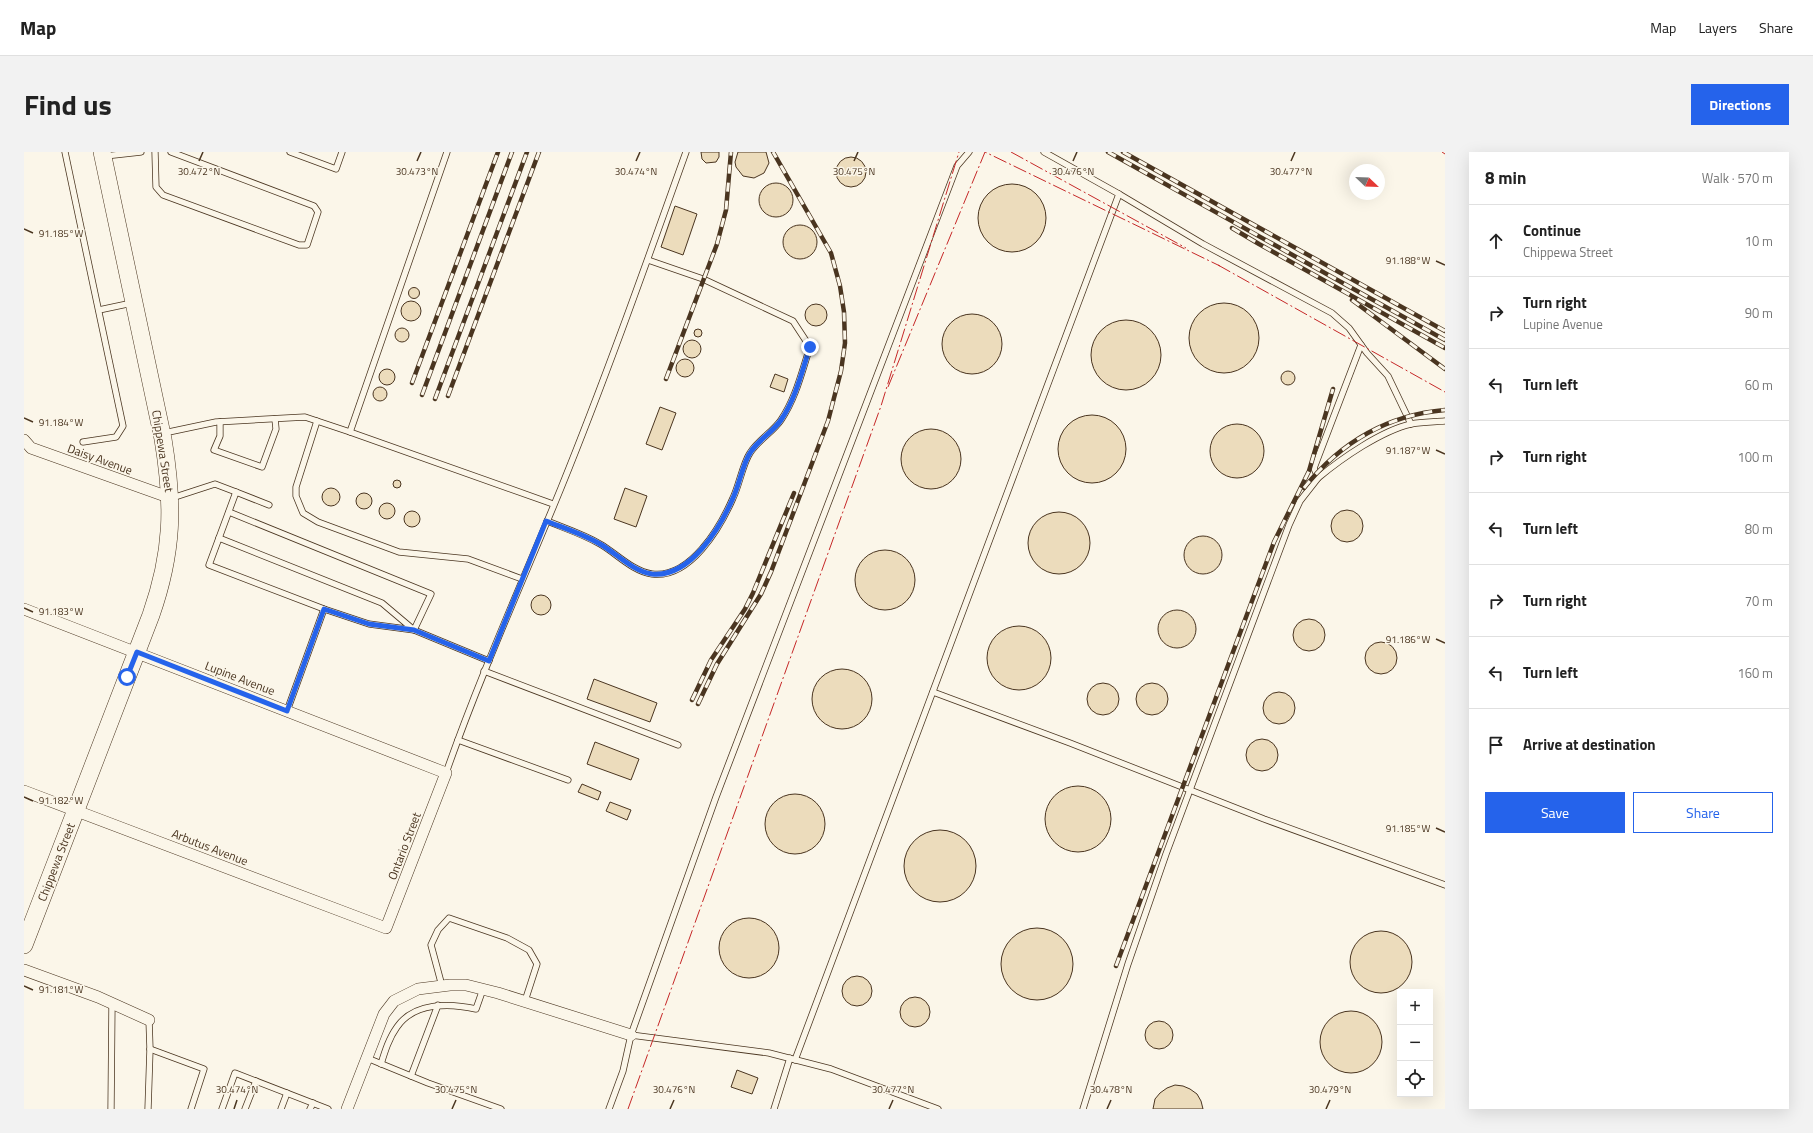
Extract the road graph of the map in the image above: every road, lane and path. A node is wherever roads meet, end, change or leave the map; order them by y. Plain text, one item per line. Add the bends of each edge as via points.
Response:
1 (65, 152) edge
2 (141, 152) edge
3 (155, 152) edge
4 (171, 152) edge
5 (290, 152) edge
6 (342, 152) edge
7 (447, 152) edge
8 (686, 152) edge
9 (970, 152) edge
10 (1044, 152) edge
11 (103, 154) edge
12 (1119, 194) junction
13 (648, 260) junction
14 (134, 303) junction
15 (99, 310) junction
16 (1361, 345) junction
17 (275, 419) junction
18 (317, 421) junction
19 (1445, 421) edge
20 (220, 422) junction
21 (1411, 424) junction
22 (350, 432) junction
23 (162, 433) junction
24 (24, 440) edge
25 (83, 442) dead end
26 (1318, 478) junction
27 (236, 492) junction
28 (170, 498) junction
29 (554, 504) junction
30 (268, 505) dead end
31 (229, 512) junction
32 (546, 521) junction
33 (219, 538) junction
34 (522, 579) junction
35 (24, 609) edge
36 (324, 609) junction
37 (414, 630) junction
38 (137, 652) junction
39 (489, 661) junction
40 (484, 672) junction
41 (933, 692) junction
42 (287, 711) junction
43 (458, 740) junction
44 (678, 745) dead end
45 (446, 773) junction
46 (568, 780) dead end
47 (1190, 790) junction
48 (24, 791) edge
49 (76, 811) junction
50 (1445, 885) edge
51 (386, 928) joint
52 (24, 945) edge
53 (24, 970) edge
54 (442, 986) junction
55 (483, 989) junction
56 (524, 1001) junction
57 (112, 1004) junction
58 (438, 1005) junction
59 (149, 1020) joint
60 (631, 1035) junction
61 (150, 1049) junction
62 (367, 1058) junction
63 (792, 1059) junction
64 (381, 1064) junction
65 (411, 1076) junction
66 (256, 1081) junction
67 (287, 1093) junction
68 (312, 1106) edge
69 (111, 1109) edge
70 (148, 1109) edge
71 (191, 1109) edge
72 (222, 1109) edge
73 (245, 1109) edge
74 (281, 1109) edge
75 (328, 1109) edge
76 (346, 1109) edge
77 (501, 1109) edge
78 (609, 1109) edge
79 (774, 1109) edge
80 (938, 1109) edge
81 (1083, 1109) edge

1 - 15 lane
2 - 11 lane
3 - 4 lane via 156,187 163,195 299,245 307,245 318,212 314,206
5 - 6 lane via 336,169
7 - 22 lane
8 - 13 lane
9 - 60 lane via 957,166 716,797
10 - 12 lane
11 - 14 main road, Chippewa Street
12 - 16 lane via 1203,244 1332,313 1349,328
12 - 41 lane
13 - 29 lane
13 - 32 lane via 703,280 793,321 810,347 792,401 780,421 749,453 734,498 708,544 689,562 676,569 664,573 643,572 600,544
14 - 15 lane
14 - 23 main road, Chippewa Street
15 - 25 lane via 123,426 116,437
16 - 21 lane via 1388,376
16 - 26 lane via 1314,468
17 - 18 lane via 305,417
17 - 20 lane
17 - 20 lane via 276,429 262,467 214,450 220,436
18 - 22 lane
18 - 34 lane via 296,487 296,496 303,513 399,552 468,559
19 - 21 lane
20 - 23 lane
21 - 26 lane via 1375,438
22 - 29 lane
23 - 28 main road, Chippewa Street
24 - 28 street, Daisy Avenue via 31,448
26 - 47 lane via 1300,501 1289,525
27 - 28 lane via 215,484
27 - 30 lane
27 - 31 lane
28 - 38 main road, Chippewa Street via 170,528 164,572
29 - 32 lane
31 - 33 lane
31 - 37 lane via 431,594
32 - 34 lane
33 - 36 lane via 209,565
33 - 37 lane via 382,603
34 - 39 lane
35 - 38 street, Lupine Avenue
36 - 37 lane via 369,624
36 - 42 lane
37 - 39 lane
38 - 42 street, Lupine Avenue
38 - 49 main road, Chippewa Street
39 - 40 lane
40 - 43 lane
40 - 44 lane
41 - 47 lane
41 - 63 lane
42 - 45 street, Lupine Avenue
43 - 45 lane
43 - 46 lane
45 - 51 street, Ontario Street
47 - 50 lane
47 - 81 lane via 1128,964
48 - 49 street, Arbutus Avenue
49 - 51 street, Arbutus Avenue
49 - 52 main road, Chippewa Street
53 - 57 street
54 - 55 street via 466,985
54 - 56 lane via 431,945 438,930 449,918 507,938 529,950 537,964
54 - 62 street via 418,989 394,1001 384,1014
55 - 56 street
55 - 58 lane via 476,1009 453,1004
56 - 60 street
57 - 59 street
57 - 69 lane
58 - 64 lane via 404,1018 394,1032
58 - 65 lane
59 - 61 lane
60 - 63 lane via 769,1053
60 - 78 lane via 623,1071
61 - 70 lane
61 - 71 lane via 204,1069
62 - 64 lane
62 - 76 street
63 - 79 lane
63 - 80 lane via 831,1068
64 - 65 lane
65 - 77 lane
66 - 67 lane
66 - 72 lane via 235,1073
66 - 73 lane
67 - 68 lane
67 - 74 lane
68 - 75 lane

